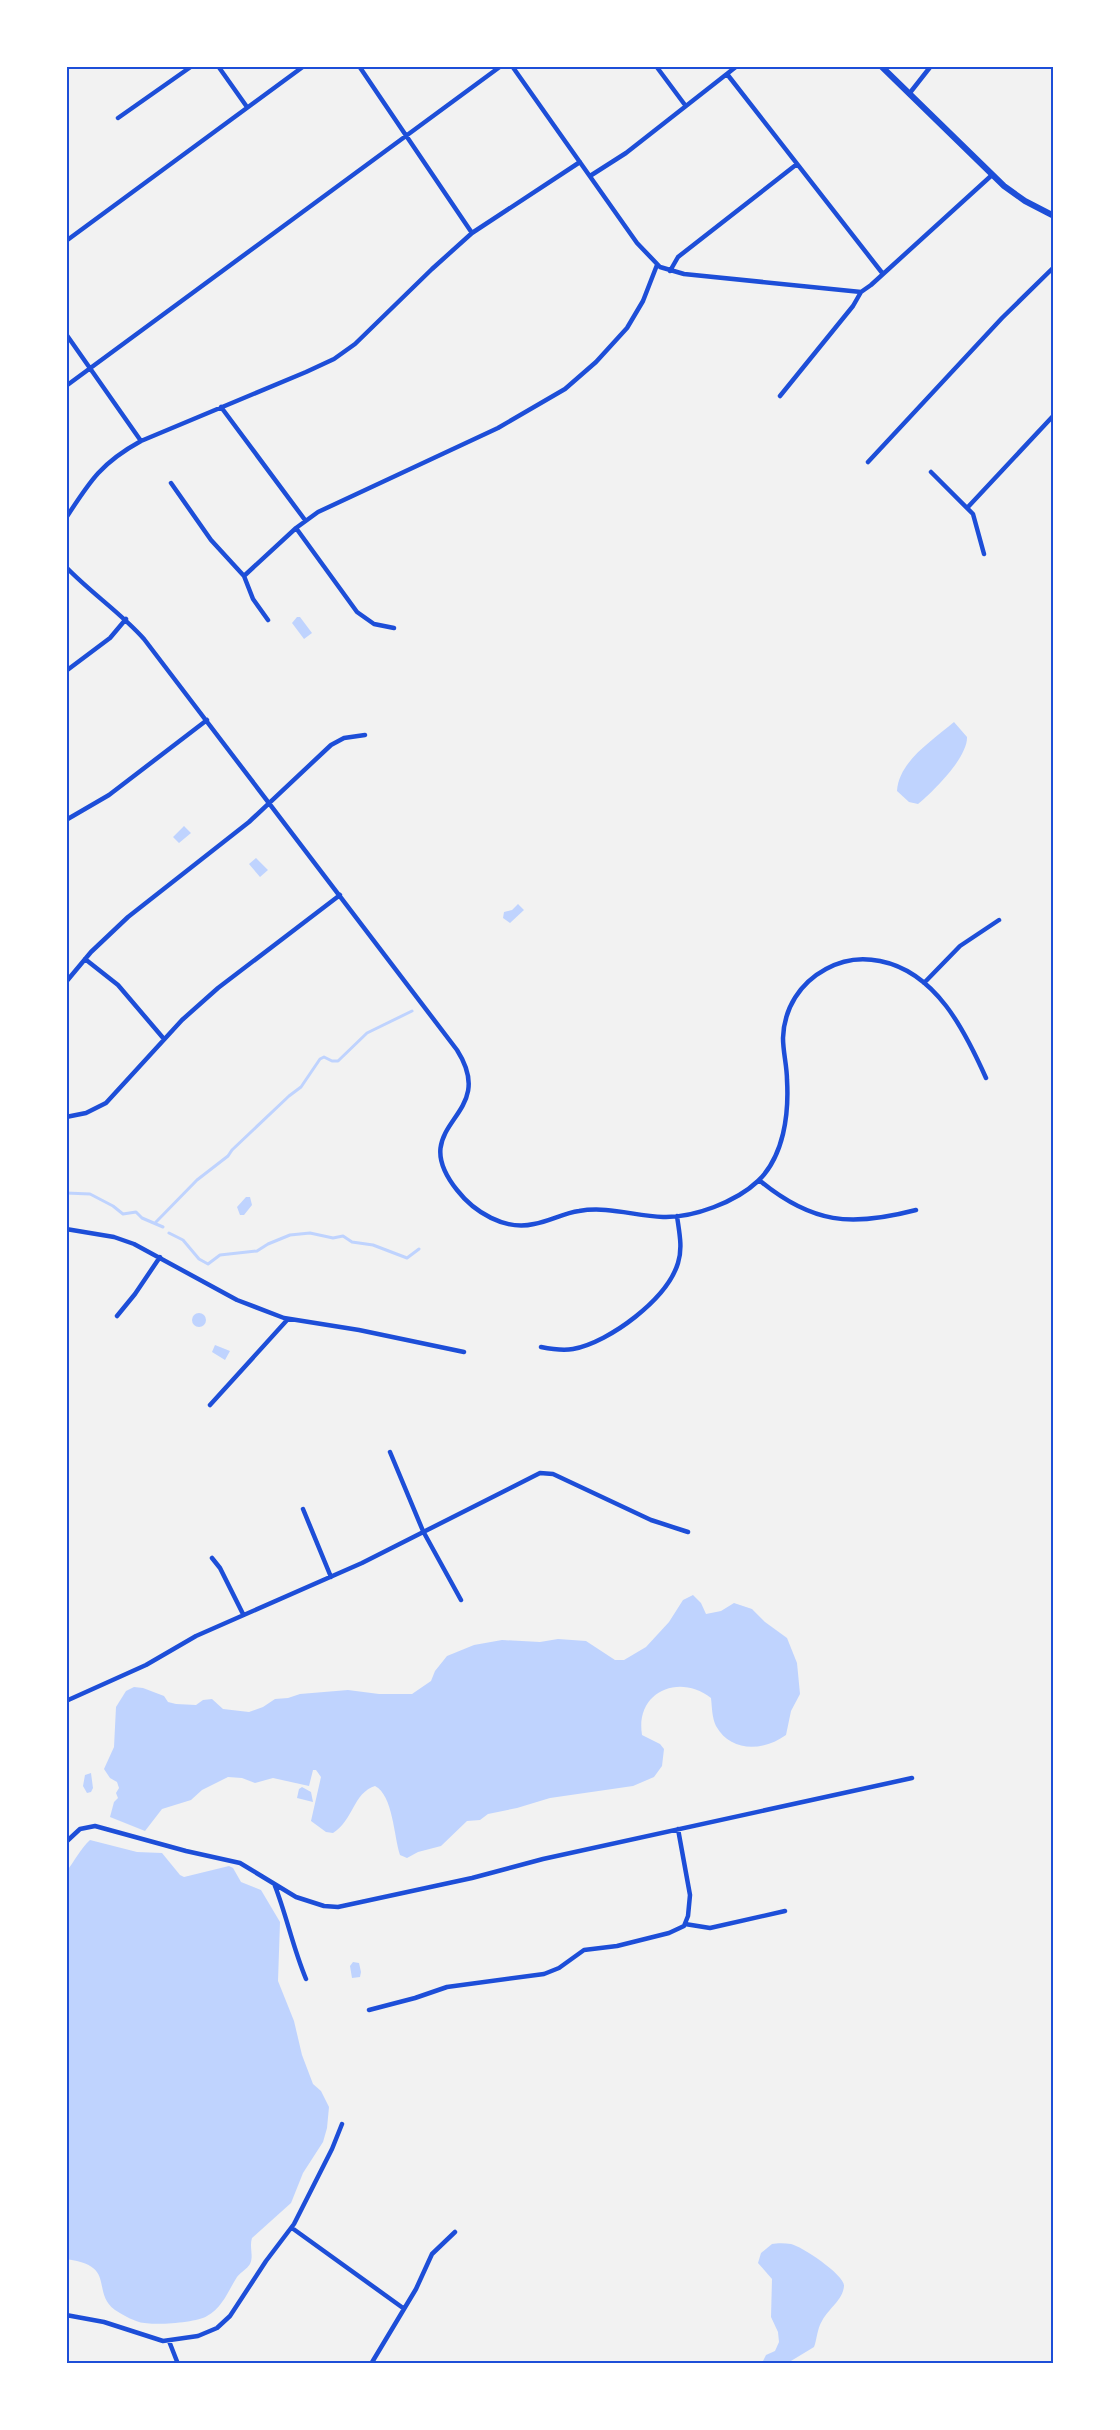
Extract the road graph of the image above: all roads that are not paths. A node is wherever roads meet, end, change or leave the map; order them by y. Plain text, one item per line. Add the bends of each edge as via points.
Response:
1 (192, 66) edge
2 (218, 66) edge
3 (304, 66) edge
4 (359, 66) edge
5 (501, 66) edge
6 (512, 66) edge
7 (656, 66) edge
8 (736, 66) edge
9 (881, 66) edge
10 (931, 66) edge
11 (727, 74) junction
12 (909, 94) junction
13 (685, 105) junction
14 (247, 107) junction
15 (118, 118) dead end
16 (408, 136) junction
17 (580, 162) junction
18 (797, 164) junction
19 (992, 175) junction
20 (590, 176) junction
21 (1054, 216) edge
22 (472, 232) junction
23 (66, 241) edge
24 (657, 265) junction
25 (1054, 267) edge
26 (670, 271) junction
27 (883, 274) junction
28 (861, 292) junction
29 (66, 334) edge
30 (90, 368) junction
31 (66, 386) edge
32 (780, 396) dead end
33 (221, 407) junction
34 (1054, 415) edge
35 (141, 441) junction
36 (868, 462) dead end
37 (931, 472) dead end
38 (171, 483) dead end
39 (968, 507) junction
40 (66, 518) edge
41 (305, 520) junction
42 (296, 528) junction
43 (984, 554) dead end
44 (66, 567) edge
45 (244, 576) junction
46 (126, 619) junction
47 (268, 620) dead end
48 (394, 628) dead end
49 (66, 671) edge
50 (207, 720) junction
51 (365, 735) dead end
52 (270, 803) junction
53 (66, 820) edge
54 (340, 895) junction
55 (999, 920) dead end
56 (85, 959) junction
57 (66, 982) edge
58 (924, 983) junction
59 (164, 1040) junction
60 (986, 1078) dead end
61 (66, 1116) edge
62 (759, 1180) junction
63 (916, 1210) dead end
64 (677, 1216) junction
65 (66, 1229) edge
66 (160, 1257) junction
67 (117, 1316) dead end
68 (288, 1319) junction
69 (540, 1347) dead end
70 (464, 1352) dead end
71 (210, 1405) dead end
72 (390, 1452) dead end
73 (303, 1509) dead end
74 (423, 1531) junction
75 (688, 1532) dead end
76 (212, 1558) dead end
77 (331, 1577) junction
78 (461, 1600) dead end
79 (243, 1614) junction
80 (66, 1701) edge
81 (912, 1778) dead end
82 (678, 1829) junction
83 (66, 1842) edge
84 (275, 1886) junction
85 (785, 1911) dead end
86 (685, 1924) junction
87 (306, 1979) dead end
88 (369, 2010) dead end
89 (342, 2124) dead end
90 (292, 2228) junction
91 (454, 2232) dead end
92 (403, 2308) junction
93 (66, 2315) edge
94 (169, 2341) junction
95 (178, 2364) edge
96 (371, 2364) edge

1 - 15 street
2 - 14 street
3 - 14 street
4 - 16 street
5 - 16 street
6 - 17 street
7 - 13 street
8 - 11 street
9 - 12 street
10 - 12 street
11 - 13 street
11 - 18 street
12 - 19 street
13 - 20 street via 626,153
14 - 23 street
16 - 22 street
16 - 30 street
17 - 20 street
17 - 22 street
18 - 26 street via 678,257
18 - 27 street
19 - 21 street via 1019,197
19 - 27 street
20 - 24 street
22 - 33 street via 342,354
24 - 26 street
24 - 41 street via 627,328 565,389 498,428
25 - 36 street
26 - 28 street
27 - 28 street
28 - 32 street
29 - 30 street
30 - 31 street
30 - 35 street
33 - 35 street
33 - 41 street
34 - 39 street
35 - 40 street via 99,470
37 - 39 street
38 - 45 street via 211,540
39 - 43 street via 977,523
41 - 42 street
42 - 45 street
42 - 48 street via 357,612 374,624
44 - 46 street
45 - 47 street via 251,596
46 - 49 street via 110,638
46 - 50 street
50 - 52 street
50 - 53 street via 108,795
51 - 52 street via 336,742
52 - 54 street
52 - 56 street via 140,907
54 - 59 street via 218,988
54 - 64 street via 468,1070 468,1100 447,1129 440,1147 445,1172 467,1201 509,1224 536,1224 586,1210
55 - 58 street via 969,939
56 - 57 street
56 - 59 street via 118,985
58 - 60 street via 960,1025
58 - 62 street via 904,969 865,959 828,968 804,985 792,1001 784,1027 784,1128 776,1153
59 - 61 street via 106,1103 93,1111
62 - 63 street via 798,1207 835,1219 874,1220
62 - 64 street via 724,1202
64 - 69 street via 677,1266 649,1304 618,1329 585,1346 563,1350
65 - 66 street via 114,1238
66 - 67 street
66 - 68 street via 237,1300
68 - 70 street
68 - 71 street
72 - 74 street
73 - 77 street
74 - 75 street via 547,1472 651,1520
74 - 77 street
74 - 78 street
76 - 79 street
77 - 79 street
79 - 80 street
81 - 82 street
82 - 84 street via 347,1906 314,1904
82 - 86 street via 689,1887
83 - 84 street via 80,1829 95,1826 240,1863
84 - 87 street
85 - 86 street via 710,1928
86 - 88 street via 669,1934 584,1950 544,1974 447,1987
89 - 90 street
90 - 92 street
90 - 94 street via 223,2323 198,2336
91 - 92 street via 432,2254
92 - 96 street
93 - 94 street
94 - 95 street

